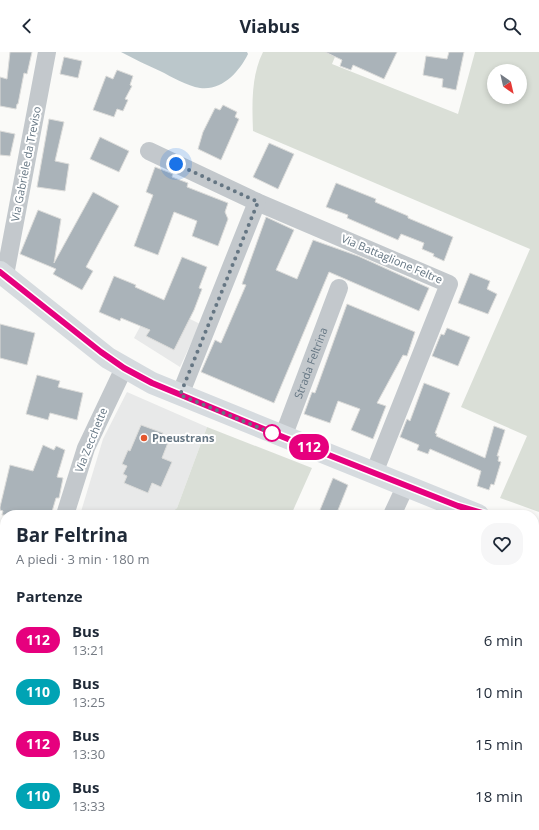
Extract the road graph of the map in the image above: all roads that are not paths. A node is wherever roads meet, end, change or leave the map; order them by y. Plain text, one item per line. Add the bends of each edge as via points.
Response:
1 (47, 52) edge
2 (149, 151) dead end
3 (258, 202) junction
4 (3, 273) edge
5 (339, 288) dead end
6 (124, 368) junction
7 (180, 395) junction
8 (283, 437) junction
9 (374, 473) junction
10 (406, 485) junction
11 (458, 506) junction
12 (67, 510) edge
13 (394, 510) edge
14 (467, 510) edge
15 (472, 510) edge

1 - 4 street, Via Gabriele da Treviso
2 - 3 street, Via Battaglione Feltre
3 - 7 street
3 - 9 street, Via Battaglione Feltre via 449,284
4 - 6 main road via 94,347
5 - 8 street, Strada Feltrina
6 - 7 main road
6 - 12 street, Via Zecchette via 86,448
7 - 8 main road
8 - 9 main road
9 - 10 main road
10 - 11 main road
10 - 13 street
11 - 14 main road
11 - 15 main road

